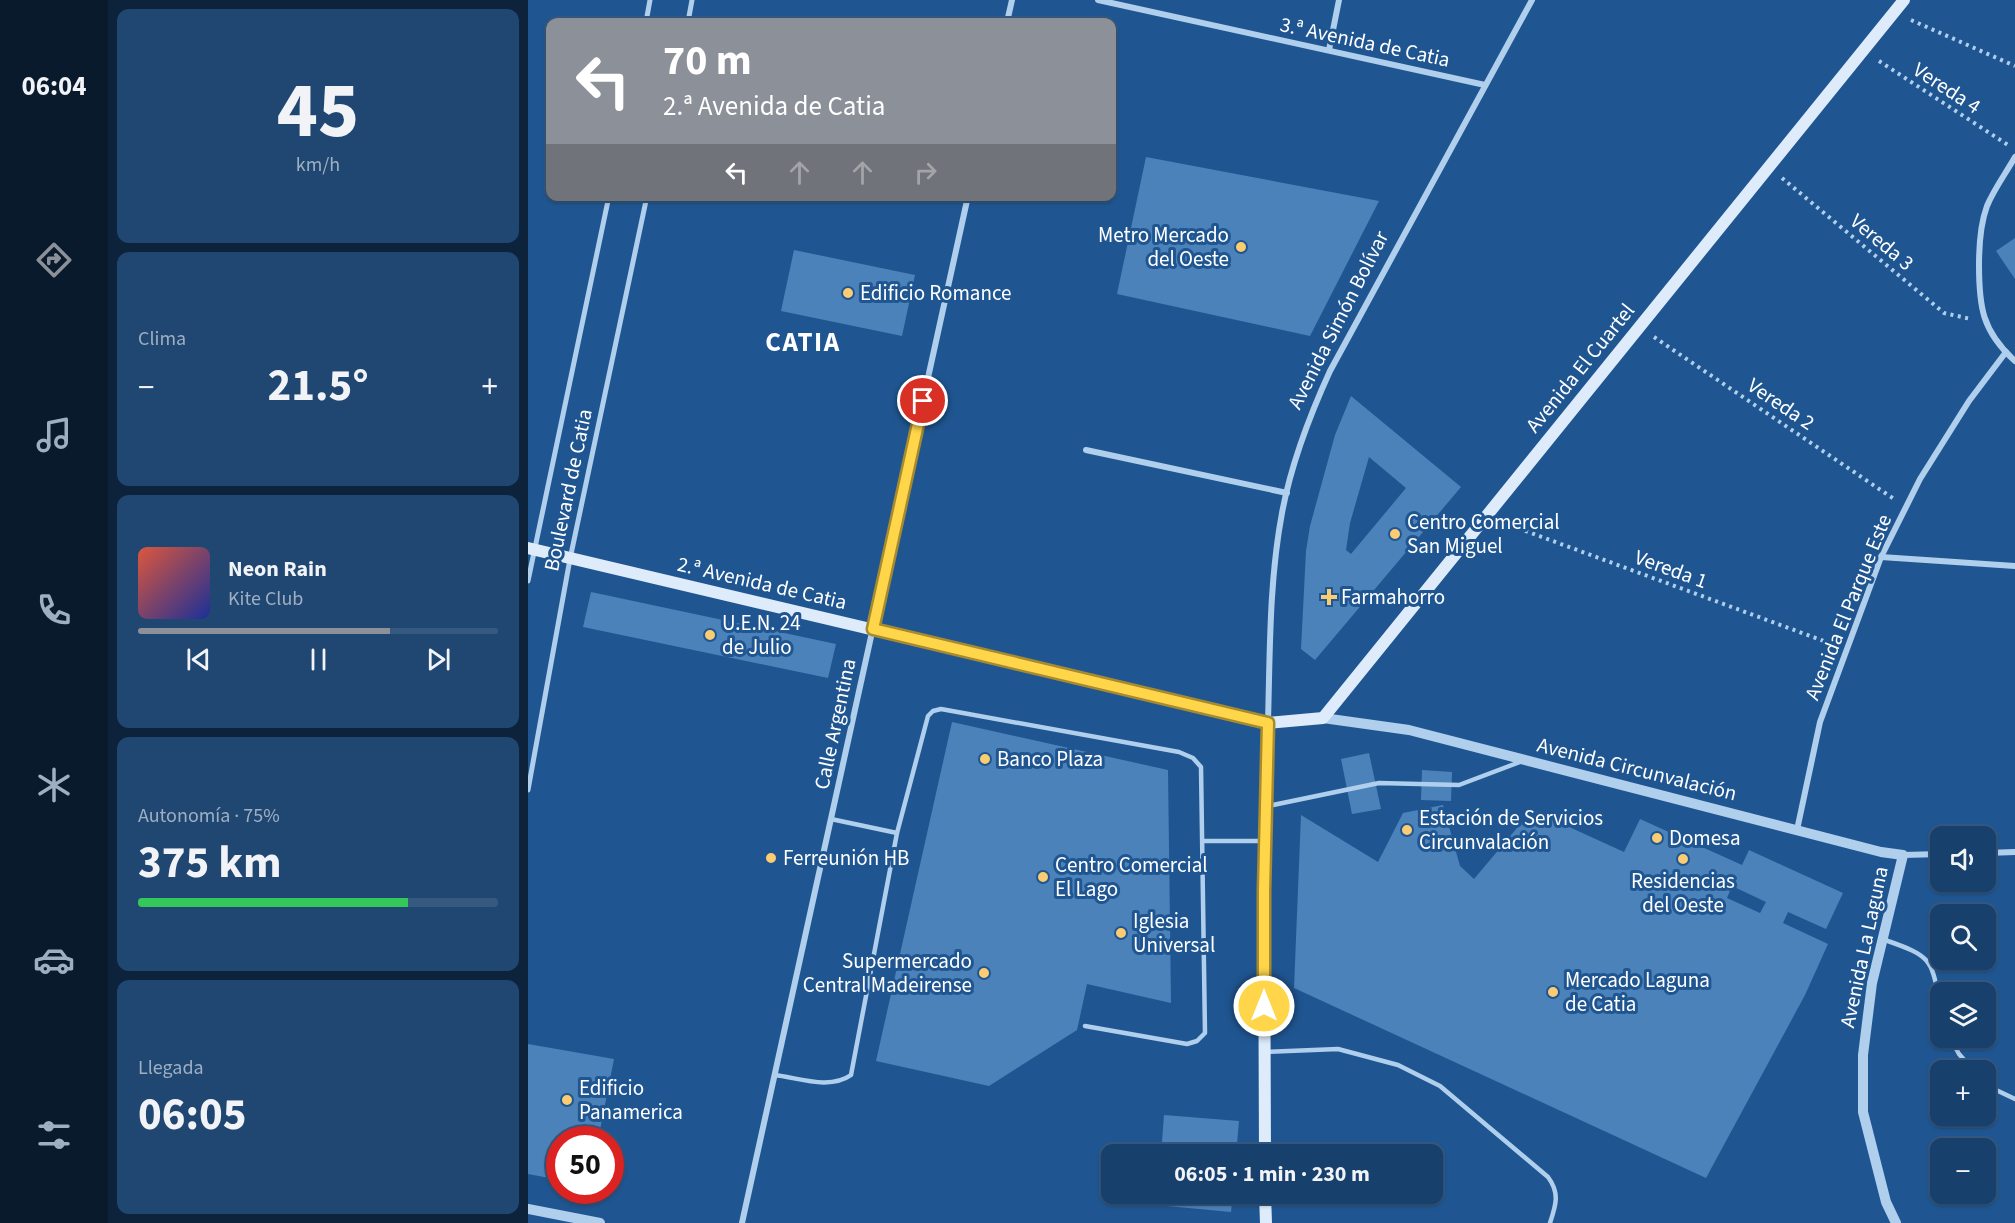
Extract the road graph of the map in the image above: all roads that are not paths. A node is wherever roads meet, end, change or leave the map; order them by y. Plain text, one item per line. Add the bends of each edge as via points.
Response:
1 (650, 0) edge
2 (692, 0) edge
3 (1012, 0) edge
4 (1098, 0) edge
5 (1340, 0) edge
6 (1532, 0) edge
7 (1904, 0) edge
8 (647, 18) edge
9 (689, 18) edge
10 (1008, 18) edge
11 (1329, 50) junction
12 (1485, 85) junction
13 (2015, 158) edge
14 (608, 201) edge
15 (646, 201) edge
16 (967, 201) edge
17 (2006, 352) junction
18 (2015, 361) edge
19 (1086, 450) dead end
20 (1287, 493) junction
21 (531, 549) edge
22 (1881, 557) junction
23 (570, 559) junction
24 (2015, 566) edge
25 (528, 581) edge
26 (873, 629) junction
27 (1323, 718) junction
28 (1268, 723) junction
29 (528, 749) edge
30 (536, 751) junction
31 (1524, 760) junction
32 (528, 790) edge
33 (1266, 807) junction
34 (831, 819) junction
35 (1797, 830) junction
36 (897, 833) junction
37 (1203, 841) junction
38 (1265, 841) junction
39 (2015, 852) edge
40 (1996, 853) edge
41 (1930, 854) edge
42 (1904, 855) junction
43 (1883, 939) junction
44 (1936, 982) edge
45 (1085, 1026) dead end
46 (1264, 1052) junction
47 (775, 1075) junction
48 (1996, 1090) edge
49 (2015, 1099) edge
50 (1265, 1144) edge
51 (1265, 1204) edge
52 (528, 1209) edge
53 (600, 1223) edge
54 (742, 1223) edge
55 (1266, 1223) edge
56 (1550, 1223) edge
57 (1896, 1223) edge

1 - 8 street
2 - 9 street
3 - 10 street
4 - 11 street, 3.ª Avenida de Catia
5 - 11 street
6 - 12 street, Avenida Simón Bolívar
7 - 27 main road, Avenida El Cuartel
11 - 12 street, 3.ª Avenida de Catia
12 - 20 street, Avenida Simón Bolívar via 1330,371 1308,420
13 - 17 street via 1988,204 1981,226 1979,299 1986,323
14 - 21 street, Boulevard de Catia
15 - 23 street, Boulevard de Catia
16 - 26 street, Calle Argentina
17 - 18 street
17 - 22 street, Avenida El Parque Este via 1969,401 1920,479
19 - 20 street
20 - 28 street, Avenida Simón Bolívar via 1277,547
21 - 23 main road, 2.ª Avenida de Catia
21 - 25 street, Boulevard de Catia
22 - 24 street
22 - 35 street, Avenida El Parque Este via 1820,723
23 - 26 main road, 2.ª Avenida de Catia
23 - 30 street, Boulevard de Catia
26 - 28 main road, 2.ª Avenida de Catia
26 - 34 street, Calle Argentina
27 - 28 main road
27 - 31 street, Avenida Circunvalación via 1409,730
28 - 33 main road, Avenida Simón Bolívar
29 - 30 street
30 - 32 street, Boulevard de Catia
31 - 33 lane via 1459,785 1379,783
31 - 35 street, Avenida Circunvalación
33 - 38 main road, Avenida Simón Bolívar
34 - 36 lane
34 - 47 street, Calle Argentina
35 - 42 street, Avenida Circunvalación
36 - 37 lane via 928,716 941,709 1179,752 1193,758 1201,767
36 - 47 lane via 851,1075 828,1083
37 - 38 lane
37 - 45 lane via 1205,1033 1187,1044
38 - 46 main road, Avenida Simón Bolívar
39 - 40 street
41 - 42 street, Avenida Circunvalación
42 - 43 street, Avenida La Laguna
43 - 44 lane via 1927,959
43 - 57 street, Avenida La Laguna via 1872,983 1863,1055 1863,1112 1886,1202
46 - 50 main road, Avenida Simón Bolívar
46 - 56 lane via 1338,1049 1398,1065 1440,1086 1548,1177 1555,1186 1557,1200
47 - 54 street, Calle Argentina
48 - 49 lane
51 - 55 main road
52 - 53 street

